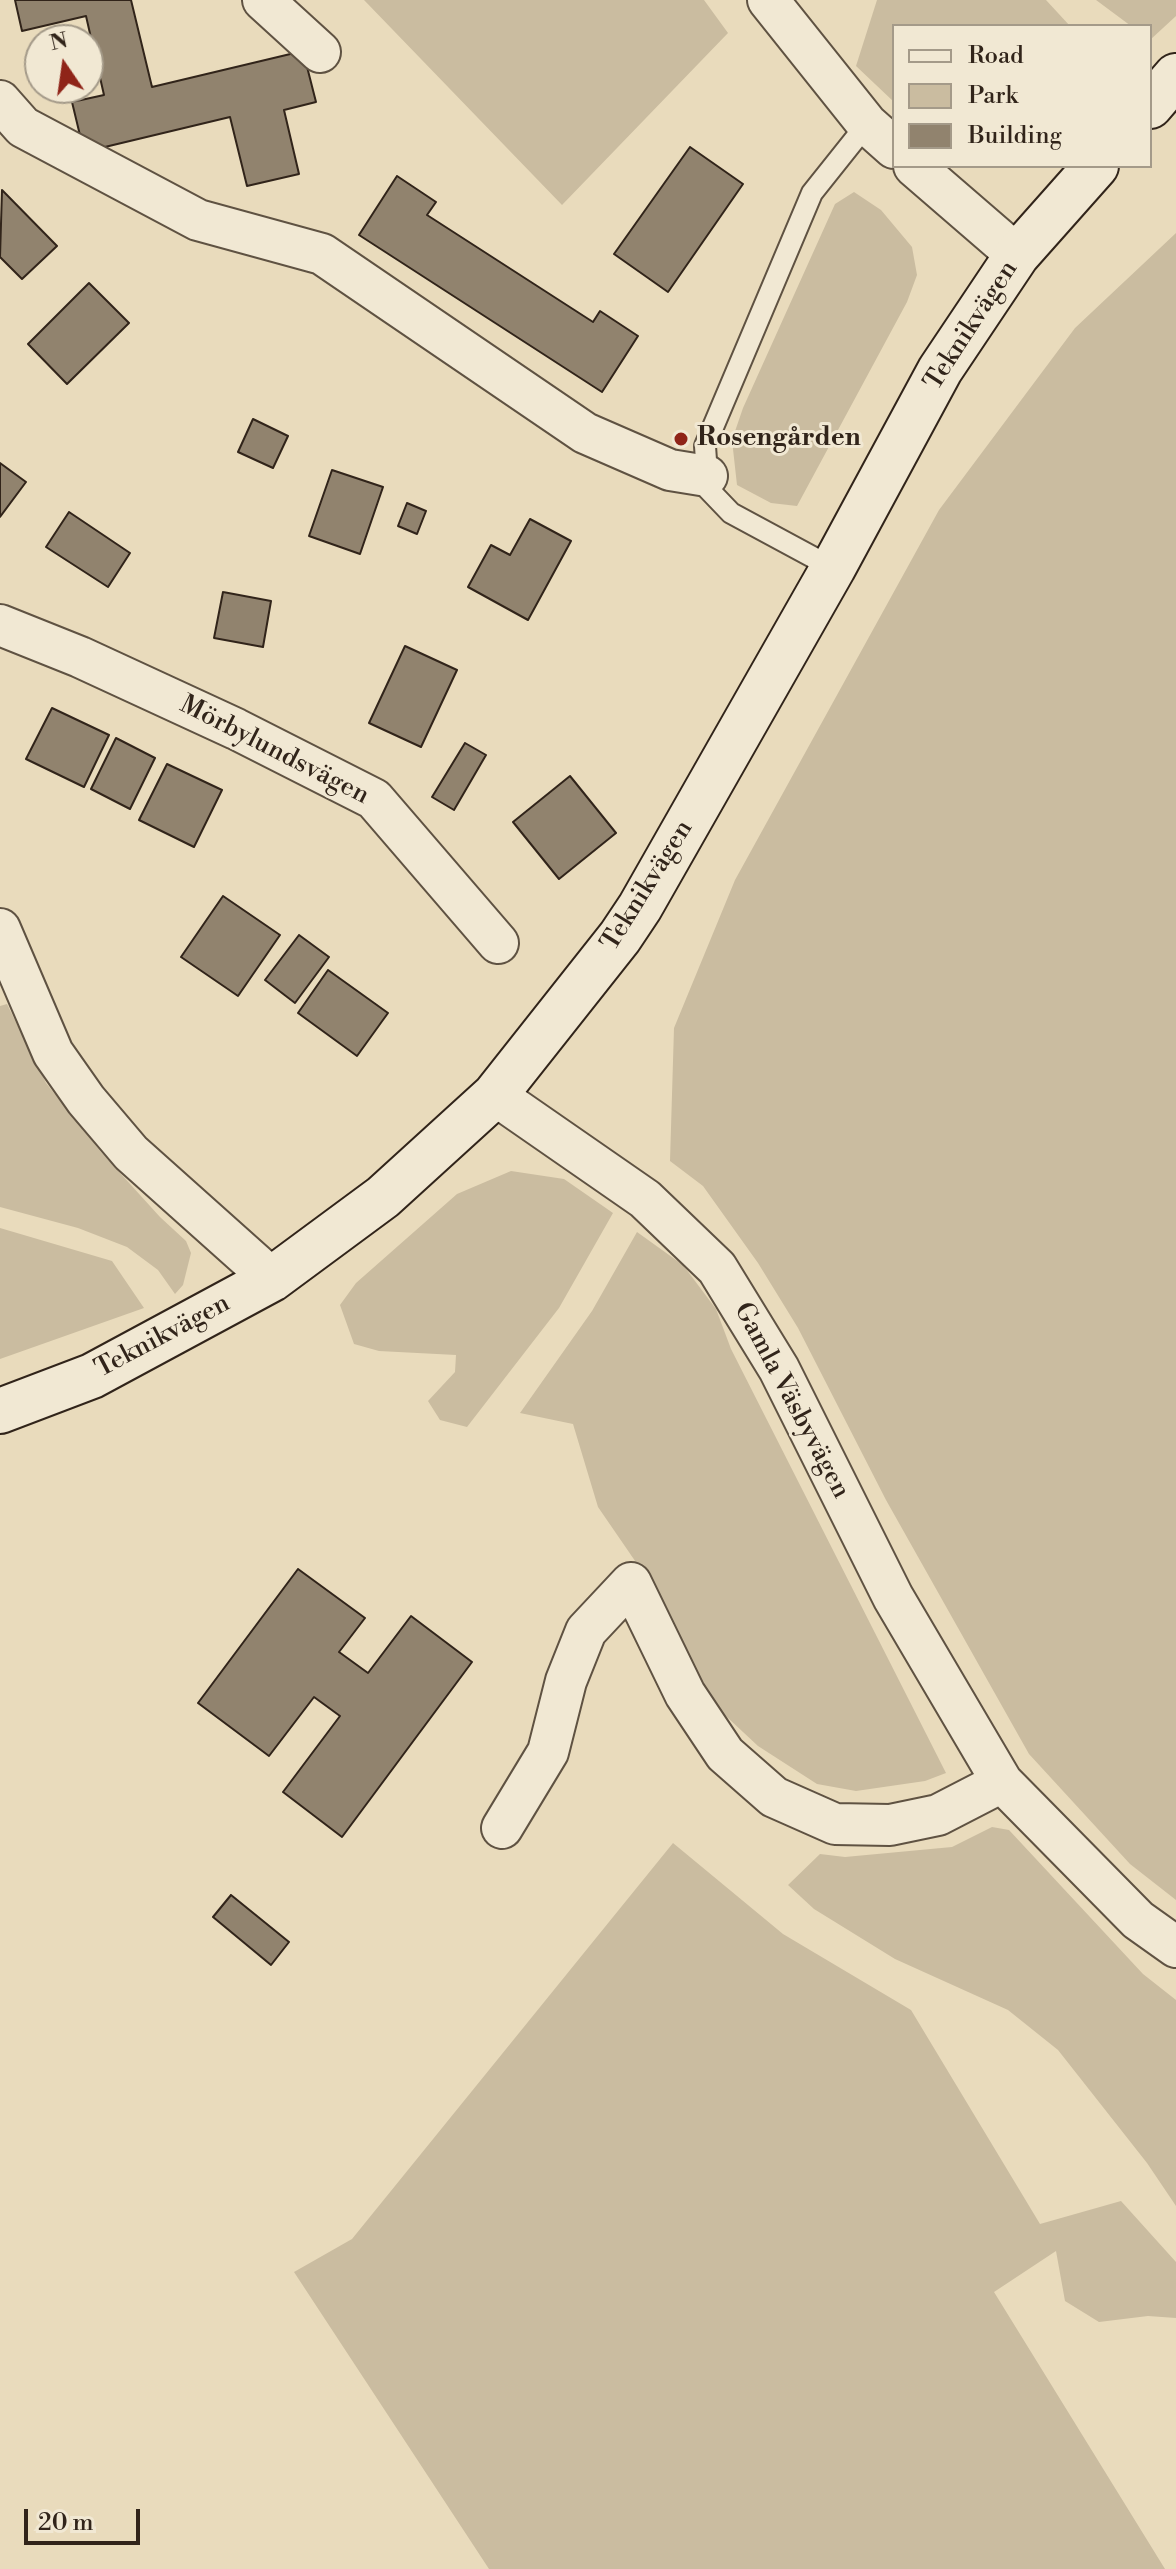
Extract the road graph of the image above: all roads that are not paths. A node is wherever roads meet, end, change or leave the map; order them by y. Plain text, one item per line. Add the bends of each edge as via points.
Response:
1 (263, 0) edge
2 (768, 0) edge
3 (320, 52) dead end
4 (1176, 76) edge
5 (0, 101) edge
6 (1152, 104) edge
7 (880, 136) edge
8 (916, 168) edge
9 (1094, 168) edge
10 (1017, 255) junction
11 (707, 476) junction
12 (833, 568) junction
13 (0, 625) edge
14 (0, 929) edge
15 (498, 943) dead end
16 (495, 1095) junction
17 (272, 1279) junction
18 (0, 1411) edge
19 (1002, 1782) junction
20 (502, 1828) dead end
21 (1176, 1947) edge

1 - 3 street
2 - 7 street
4 - 6 street
5 - 11 street via 23,127 198,220 322,254 585,433 670,470
7 - 11 lane via 812,193 705,446
8 - 10 street
9 - 10 street, Teknikvägen
10 - 12 street, Teknikvägen via 940,370
11 - 12 lane via 708,489 731,513
12 - 16 street, Teknikvägen via 640,907
13 - 15 street, Mörbylundsvägen via 236,729 374,799
14 - 17 street via 53,1053 86,1100 131,1153
16 - 17 street, Teknikvägen via 383,1197
16 - 19 street, Gamla Väsbyvägen via 645,1199 717,1268 779,1369 893,1597
17 - 18 street, Teknikvägen via 92,1376
19 - 20 street via 938,1815 890,1825 835,1824 774,1797 725,1754 685,1694 631,1583 586,1631 566,1681 548,1752
19 - 21 street, Gamla Väsbyvägen via 1138,1920

